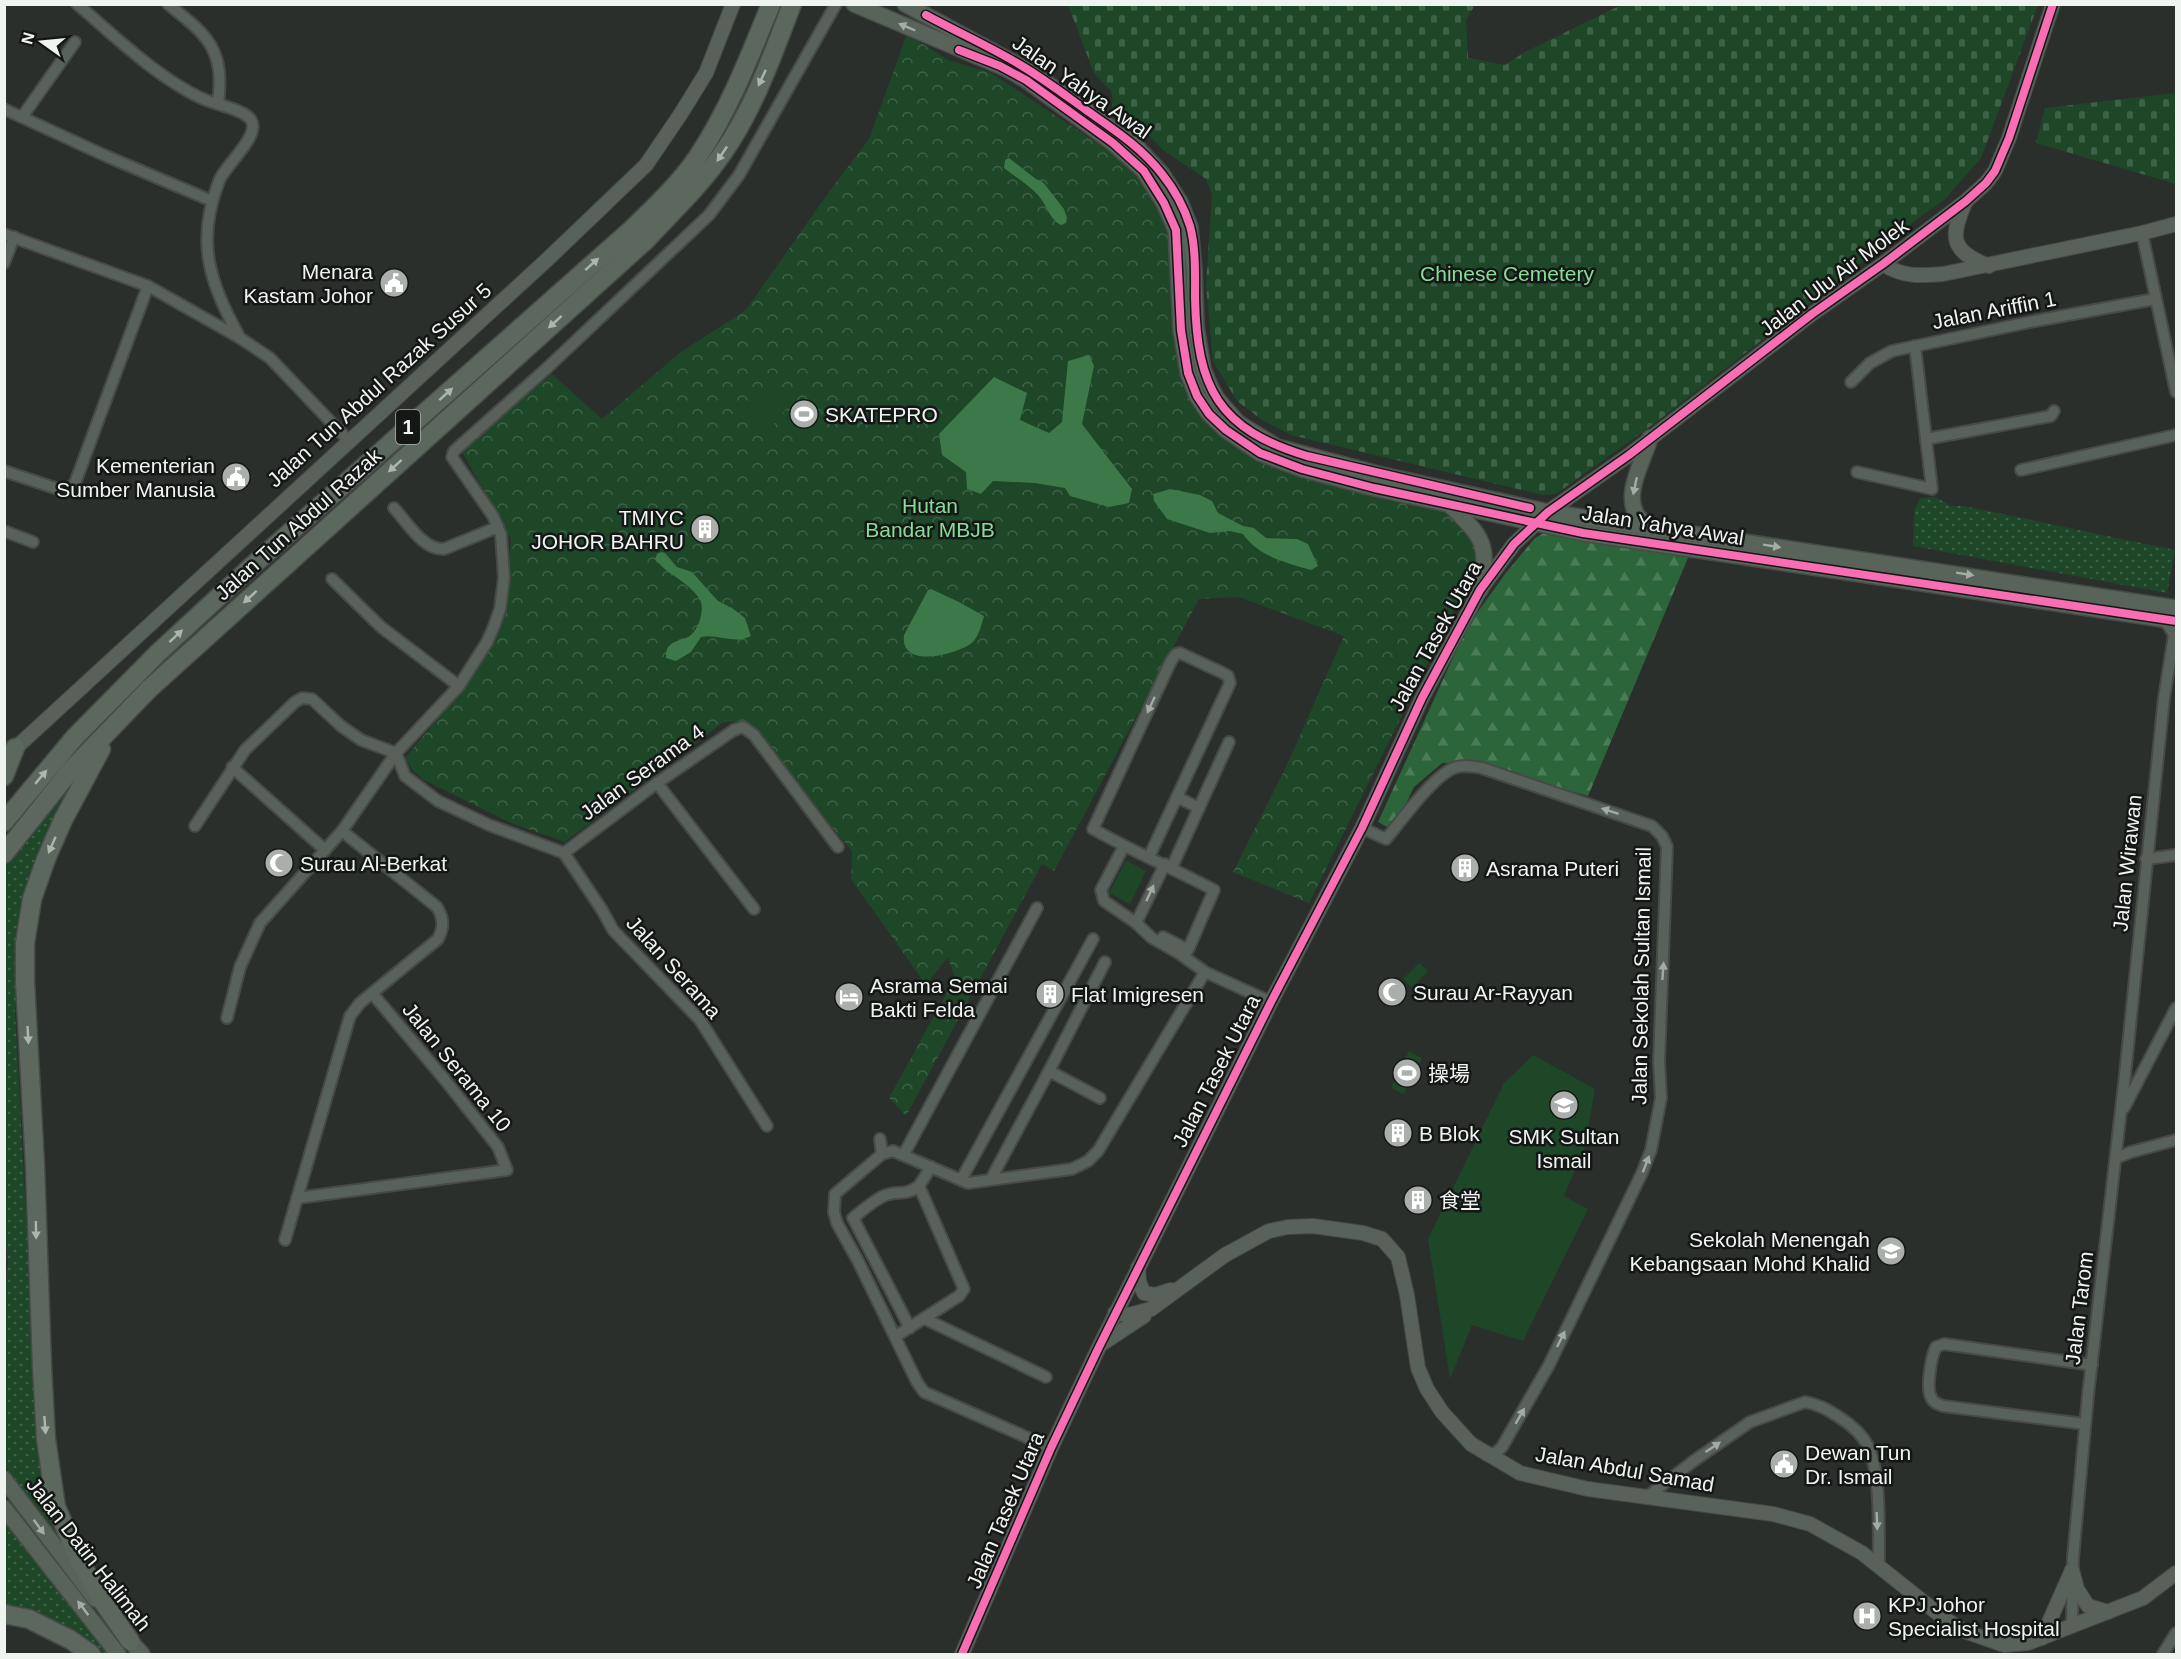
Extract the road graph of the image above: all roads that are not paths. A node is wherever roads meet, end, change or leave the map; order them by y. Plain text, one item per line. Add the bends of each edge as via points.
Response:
1 (77, 4) edge
2 (168, 4) edge
3 (733, 4) edge
4 (771, 4) edge
5 (792, 4) edge
6 (802, 4) edge
7 (854, 4) edge
8 (905, 4) edge
9 (2053, 4) edge
10 (832, 7) edge
11 (75, 42) dead end
12 (774, 52) junction
13 (218, 104) junction
14 (4, 109) edge
15 (22, 117) junction
16 (212, 201) junction
17 (1966, 201) junction
18 (2176, 224) edge
19 (2142, 233) junction
20 (9, 236) edge
21 (4, 263) edge
22 (1882, 264) junction
23 (1989, 266) junction
24 (148, 286) junction
25 (2155, 299) junction
26 (221, 302) junction
27 (205, 318) junction
28 (240, 338) junction
29 (1915, 346) junction
30 (1851, 382) dead end
31 (2176, 392) edge
32 (2054, 411) dead end
33 (2176, 435) edge
34 (1650, 438) junction
35 (1926, 439) junction
36 (349, 441) junction
37 (2021, 470) dead end
38 (4, 471) edge
39 (1857, 472) dead end
40 (1450, 505) junction
41 (394, 507) dead end
42 (1548, 512) junction
43 (1535, 522) junction
44 (498, 527) junction
45 (1653, 528) junction
46 (4, 531) edge
47 (33, 542) dead end
48 (332, 579) dead end
49 (1480, 590) junction
50 (2174, 618) edge
51 (459, 686) junction
52 (149, 689) junction
53 (1230, 742) dead end
54 (10, 753) edge
55 (396, 753) junction
56 (232, 767) junction
57 (4, 776) edge
58 (657, 783) junction
59 (1177, 797) junction
60 (1199, 808) junction
61 (4, 822) edge
62 (195, 826) dead end
63 (1362, 828) junction
64 (342, 831) junction
65 (1124, 846) junction
66 (838, 847) dead end
67 (325, 850) junction
68 (564, 853) junction
69 (4, 854) edge
70 (2176, 855) edge
71 (1149, 857) junction
72 (2146, 859) junction
73 (1168, 866) junction
74 (1037, 908) dead end
75 (754, 909) dead end
76 (1136, 923) junction
77 (1093, 939) dead end
78 (1161, 943) junction
79 (1105, 962) dead end
80 (1205, 972) junction
81 (372, 993) junction
82 (1271, 1002) junction
83 (2176, 1008) edge
84 (227, 1018) dead end
85 (1049, 1071) junction
86 (2143, 1072) junction
87 (2125, 1075) junction
88 (1100, 1098) dead end
89 (2121, 1114) junction
90 (767, 1126) dead end
91 (880, 1139) dead end
92 (2176, 1140) edge
93 (882, 1154) junction
94 (904, 1154) junction
95 (2116, 1158) junction
96 (929, 1169) junction
97 (991, 1179) junction
98 (961, 1180) junction
99 (919, 1186) junction
100 (297, 1198) junction
101 (285, 1240) dead end
102 (1138, 1267) junction
103 (1179, 1288) junction
104 (1163, 1299) junction
105 (1115, 1312) junction
106 (925, 1319) junction
107 (903, 1332) junction
108 (1099, 1347) junction
109 (2092, 1365) junction
110 (1046, 1377) dead end
111 (2085, 1424) junction
112 (1050, 1448) junction
113 (1487, 1455) junction
114 (4, 1479) edge
115 (1648, 1496) junction
116 (4, 1508) edge
117 (1879, 1567) junction
118 (2072, 1570) junction
119 (2176, 1573) edge
120 (2108, 1612) junction
121 (4, 1614) edge
122 (2072, 1626) junction
123 (2176, 1633) edge
124 (2042, 1638) junction
125 (130, 1650) edge
126 (91, 1654) edge
127 (962, 1654) edge
128 (2163, 1654) edge

1 - 13 street via 138,56 179,85
2 - 13 street via 211,44 221,84
3 - 36 street, Jalan Tun Abdul Razak Susur 5 via 706,73 646,165
61 -> 4 highway, Jalan Tun Abdul Razak / 1 via 75,737 159,652 632,229 674,186 696,159 729,104
5 - 12 highway, Jalan Tun Abdul Razak / 1
6 - 12 highway
40 -> 7 main road, Jalan Yahya Awal via 1302,469 1260,453 1226,430 1209,414 1188,373 1181,330 1176,230 1144,171 1113,143 1005,68
8 - 42 main road, Jalan Yahya Awal via 1020,64 1129,140 1162,174 1190,227 1196,326 1203,369 1217,399 1238,423 1277,447 1307,456
9 - 17 street, Jalan Ulu Air Molek via 1995,171
10 - 44 street via 739,175 709,215 454,451 452,457
11 - 15 street
12 -> 52 highway, Jalan Tun Abdul Razak / 1 via 723,153 645,240
13 - 16 street via 245,114 254,131 220,178
14 - 15 street
15 - 16 street
16 - 26 street via 206,249
17 - 22 street, Jalan Ulu Air Molek
17 - 23 street via 1954,235 1959,248
18 - 19 street
19 - 23 street
19 - 25 street
20 - 21 street
20 - 24 street
22 - 23 street via 1895,272 1918,276
22 - 34 street, Jalan Ulu Air Molek
24 - 27 street
24 - 38 street via 75,483 61,490
25 - 29 street, Jalan Ariffin 1
25 - 31 street
26 - 27 street
26 - 28 street
27 - 28 street
28 - 36 street via 270,358
29 - 30 street, Jalan Ariffin 1 via 1892,351 1870,363
29 - 35 street
32 - 35 street via 2051,416
33 - 37 street
34 - 42 street, Jalan Ulu Air Molek
34 -> 45 main road via 1633,497 1637,515
35 - 39 street via 1931,490
36 - 54 street, Jalan Tun Abdul Razak Susur 5
40 - 43 main road, Jalan Yahya Awal
40 - 49 main road via 1480,539 1486,564
41 - 44 street via 428,546 437,549
42 - 43 street, Jalan Tasek Utara
42 - 45 main road, Jalan Yahya Awal
43 - 49 street, Jalan Tasek Utara
43 - 50 main road, Jalan Yahya Awal via 1693,550
44 - 51 street via 504,578 500,609 487,642
45 -> 50 main road, Jalan Yahya Awal via 1946,572
46 - 47 street
48 - 51 street via 381,627
49 - 63 street, Jalan Tasek Utara via 1422,698
50 - 72 street, Jalan Wirawan
51 - 55 street
52 - 69 highway, Jalan Tun Abdul Razak / 1 via 70,771
52 -> 125 highway via 98,753 63,820 32,899 25,943 39,1312 46,1439 56,1508
53 - 60 street
54 - 57 highway
55 - 56 street via 361,740 312,699 302,698
55 - 64 street
55 - 68 street via 405,776 438,801
56 - 62 street
56 - 67 street
58 - 66 street, Jalan Serama 4 via 734,730 745,727
58 - 68 street, Jalan Serama 4
58 - 75 street
59 - 60 street
59 -> 65 street via 1230,680 1178,653 1093,829
59 - 71 street
60 - 73 street
63 - 82 street, Jalan Tasek Utara
113 -> 63 street, Jalan Sekolah Sultan Ismail via 1502,1447 1549,1365 1651,1150 1660,1098 1667,847 1652,826 1482,768 1466,766 1442,774 1386,839
64 - 67 street
64 - 81 street via 437,907 443,918 438,939
65 - 71 street
65 - 76 street via 1101,893 1104,901
67 - 84 street via 260,923 240,967
68 - 90 street, Jalan Serama via 613,930 700,1020
70 - 72 street
71 - 73 street
72 - 87 street, Jalan Wirawan
76 -> 73 street
73 - 78 street via 1214,890 1188,950 1163,937
74 - 94 street
76 - 78 street
77 - 98 street
78 - 80 street
79 - 85 street
80 - 82 street
80 - 97 street via 1098,1151 1088,1161 1072,1169
81 - 100 street via 350,1016
81 - 100 street, Jalan Serama 10 via 498,1147 507,1170
82 - 102 street, Jalan Tasek Utara
83 - 86 street, Jalan Tarom
85 - 88 street
85 - 97 street
86 - 87 street
86 - 89 street, Jalan Tarom
87 - 89 street, Jalan Wirawan
89 - 95 street, Jalan Tarom
91 - 93 street
92 - 95 street
93 - 94 street via 893,1150
93 - 107 street via 838,1189 834,1212 858,1260
94 - 96 street
95 - 109 street, Jalan Tarom
96 - 98 street
96 - 99 street
97 - 98 street via 968,1183
99 - 106 street via 964,1289
99 - 107 street via 905,1194 885,1195 853,1218
100 - 101 street
102 - 103 street via 1140,1288 1147,1294
102 - 105 street, Jalan Tasek Utara
103 - 104 street, Jalan Abdul Samad
103 - 113 street, Jalan Abdul Samad via 1225,1255 1269,1231 1313,1226 1382,1239 1402,1266 1418,1368 1427,1389 1454,1426
104 - 105 street, Jalan Abdul Samad via 1137,1314
104 - 108 street via 1157,1308
105 - 108 street, Jalan Tasek Utara
106 - 107 street
106 - 110 street
107 - 112 street via 917,1382 924,1392
108 - 112 street, Jalan Tasek Utara
109 - 111 street, Jalan Tarom
109 - 111 street via 1944,1344 1932,1354 1929,1396 1934,1402
111 - 118 street, Jalan Tarom
112 - 127 street, Jalan Tasek Utara
113 - 115 street, Jalan Abdul Samad via 1520,1473 1541,1479
114 -> 125 main road, Jalan Datin Halimah
115 - 117 street, Jalan Abdul Samad via 1773,1514 1810,1524 1842,1540
115 -> 117 street via 1750,1422 1805,1402 1814,1404 1849,1423 1867,1445 1876,1477
125 -> 116 main road, Jalan Datin Halimah
117 - 124 street, Jalan Abdul Samad via 1964,1632 2004,1645
118 - 120 street via 2077,1589 2088,1606
118 - 122 street, Jalan Tarom
118 - 124 street
119 - 120 street, Jalan Abdul Samad via 2143,1598
120 - 122 street, Jalan Abdul Samad
121 - 126 highway via 29,1619
122 - 124 street, Jalan Abdul Samad
123 - 128 street

